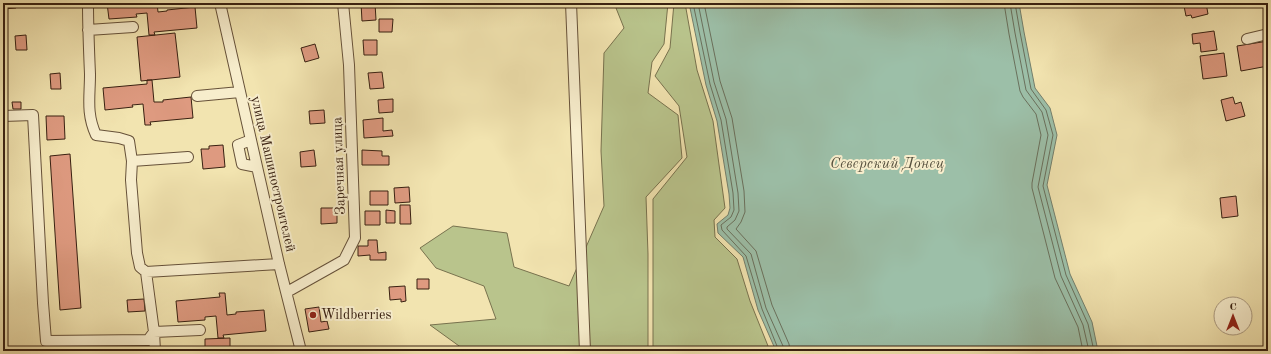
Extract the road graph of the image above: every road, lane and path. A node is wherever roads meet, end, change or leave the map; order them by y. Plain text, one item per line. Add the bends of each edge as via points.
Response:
1 (88, 3) edge
2 (220, 3) edge
3 (343, 3) edge
4 (571, 3) edge
5 (133, 27) dead end
6 (88, 30) junction
7 (1268, 34) edge
8 (1247, 39) dead end
9 (240, 92) junction
10 (197, 96) dead end
11 (3, 116) edge
12 (251, 140) junction
13 (188, 157) dead end
14 (132, 161) junction
15 (257, 167) junction
16 (279, 264) junction
17 (146, 272) junction
18 (287, 292) junction
19 (200, 330) dead end
20 (154, 332) junction
21 (298, 339) junction
22 (155, 351) edge
23 (301, 351) edge
24 (308, 351) edge
25 (585, 351) edge

1 - 6 street
2 - 9 street, улица Машиностроителей
3 - 18 street, Заречная улица via 349,65 355,238 344,260
4 - 25 street
5 - 6 street
6 - 14 street via 92,125 96,135 129,141
7 - 8 street
9 - 10 street
9 - 12 street, улица Машиностроителей
11 - 20 street via 33,115 46,341 148,340
12 - 15 street, улица Машиностроителей
12 - 15 street via 238,145 242,164
13 - 14 street
14 - 17 street via 131,180 137,253 140,266
15 - 16 street, улица Машиностроителей
16 - 17 street
16 - 18 street, улица Машиностроителей
17 - 20 street
18 - 21 street, улица Машиностроителей
19 - 20 street
20 - 22 street
21 - 23 street, улица Машиностроителей
21 - 24 street

